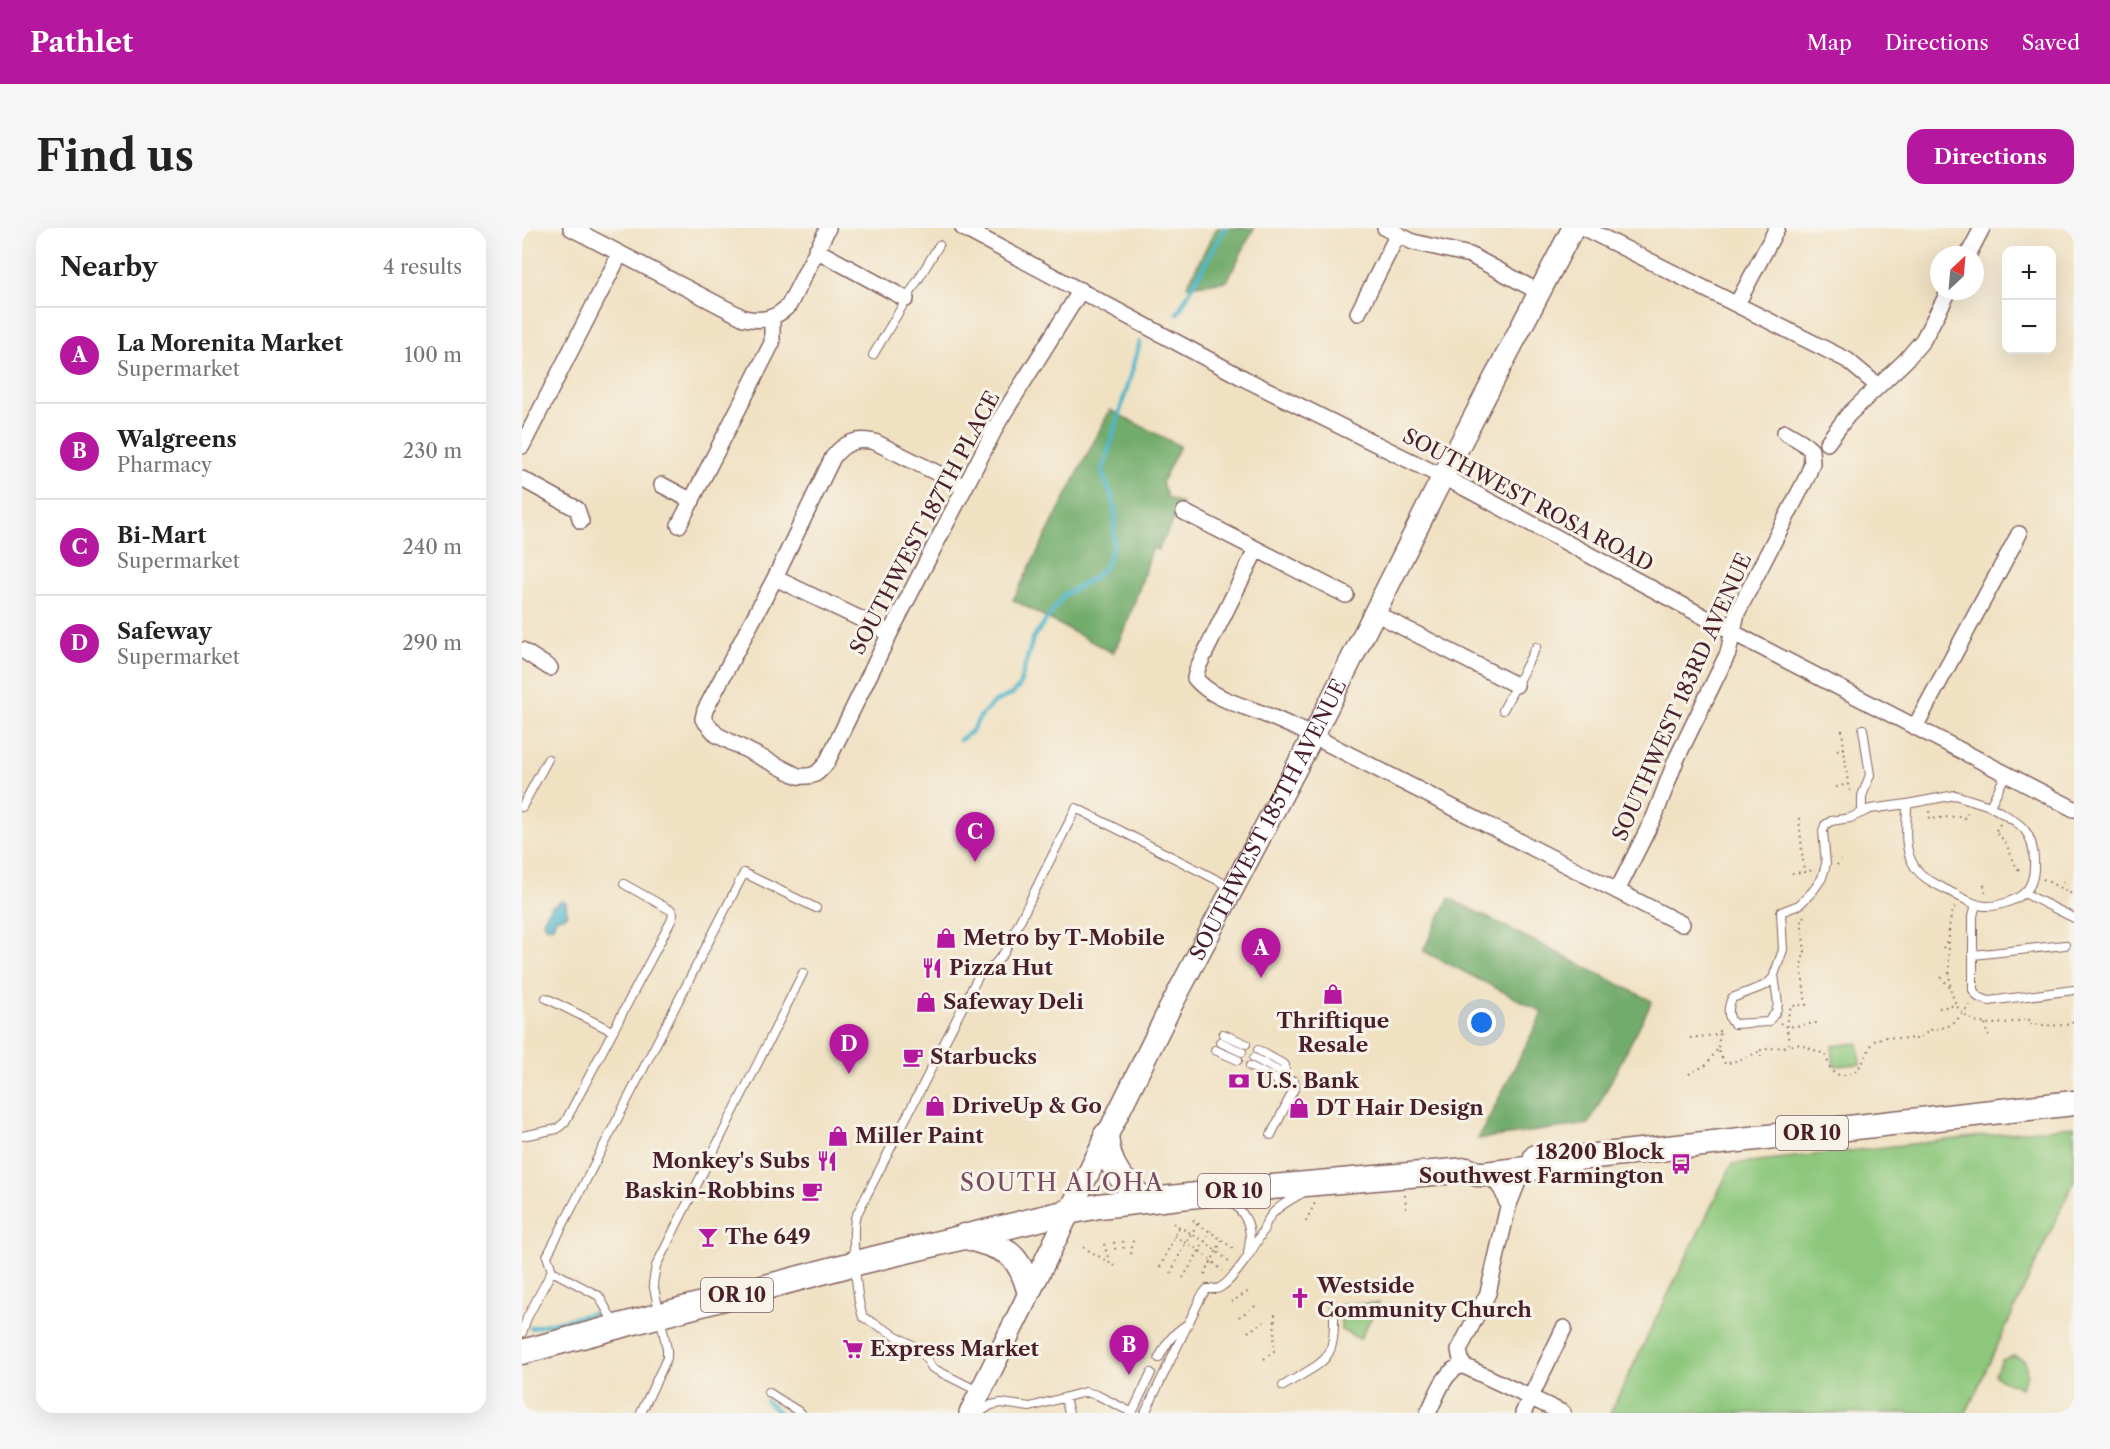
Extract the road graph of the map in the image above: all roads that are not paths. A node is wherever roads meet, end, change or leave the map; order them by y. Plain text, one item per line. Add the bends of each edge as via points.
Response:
1 (571, 228) edge
2 (828, 228) edge
3 (963, 228) edge
4 (1573, 228) edge
5 (1584, 228) edge
6 (1777, 228) edge
7 (1982, 228) edge
8 (1391, 231) edge
9 (939, 245) dead end
10 (1973, 246) edge
11 (816, 250) junction
12 (620, 254) junction
13 (1081, 290) junction
14 (1539, 292) junction
15 (906, 299) junction
16 (1943, 300) edge
17 (1737, 304) junction
18 (1358, 313) dead end
19 (772, 318) junction
20 (873, 355) dead end
21 (1878, 386) junction
22 (1785, 432) dead end
23 (1827, 443) dead end
24 (522, 446) edge
25 (1443, 477) junction
26 (522, 478) edge
27 (662, 485) dead end
28 (965, 488) junction
29 (692, 501) junction
30 (1184, 512) dead end
31 (581, 521) dead end
32 (679, 525) dead end
33 (2019, 534) dead end
34 (1256, 550) junction
35 (775, 578) junction
36 (1346, 595) dead end
37 (1375, 613) junction
38 (1733, 632) junction
39 (890, 633) junction
40 (1536, 647) dead end
41 (522, 650) edge
42 (550, 668) dead end
43 (1516, 685) junction
44 (1503, 710) dead end
45 (1916, 728) junction
46 (1863, 729) dead end
47 (1312, 736) junction
48 (548, 759) dead end
49 (2006, 774) junction
50 (1907, 804) junction
51 (522, 807) edge
52 (1990, 807) junction
53 (2074, 809) edge
54 (1862, 813) junction
55 (624, 884) dead end
56 (1232, 888) junction
57 (1617, 891) junction
58 (2024, 894) junction
59 (1976, 904) junction
60 (816, 908) dead end
61 (2074, 918) edge
62 (1682, 924) dead end
63 (2065, 945) dead end
64 (1973, 955) junction
65 (803, 973) dead end
66 (1774, 977) junction
67 (2074, 990) edge
68 (546, 998) dead end
69 (612, 1031) junction
70 (1246, 1044) dead end
71 (1215, 1050) dead end
72 (1258, 1050) dead end
73 (1252, 1062) dead end
74 (1294, 1081) dead end
75 (2074, 1104) edge
76 (1106, 1135) junction
77 (1271, 1135) dead end
78 (522, 1136) edge
79 (1550, 1161) junction
80 (1527, 1169) junction
81 (1476, 1172) junction
82 (1319, 1191) junction
83 (1218, 1194) junction
84 (1146, 1201) junction
85 (1508, 1207) junction
86 (1068, 1212) junction
87 (964, 1236) junction
88 (1246, 1257) junction
89 (856, 1263) junction
90 (552, 1271) junction
91 (1029, 1290) junction
92 (1334, 1307) dead end
93 (661, 1315) junction
94 (1186, 1325) junction
95 (616, 1327) junction
96 (1564, 1328) dead end
97 (523, 1344) edge
98 (1158, 1358) dead end
99 (1462, 1365) junction
100 (1151, 1373) dead end
101 (1283, 1386) dead end
102 (768, 1392) dead end
103 (1065, 1398) junction
104 (1530, 1398) junction
105 (979, 1402) edge
106 (641, 1413) edge
107 (801, 1413) edge
108 (970, 1413) edge
109 (1070, 1413) edge
110 (1133, 1413) edge
111 (1145, 1413) edge
112 (1428, 1413) edge
113 (1523, 1413) edge
114 (1563, 1413) edge

1 - 12 street
2 - 11 street
3 - 13 street, SOUTHWEST ROSA ROAD
4 - 14 main road, SOUTHWEST 185TH AVENUE
5 - 17 street
6 - 17 street
7 - 10 street
8 - 14 street via 1413,242 1470,255
8 - 18 street
9 - 15 lane
11 - 15 street
11 - 19 street via 789,305
12 - 19 street via 744,318
12 - 24 street
13 - 25 street, SOUTHWEST ROSA ROAD via 1245,379
13 - 28 street, SOUTHWEST 187TH PLACE via 999,421
14 - 25 main road, SOUTHWEST 185TH AVENUE
15 - 20 lane
16 - 21 street via 1923,340
17 - 21 street via 1847,360
19 - 29 street via 772,343
21 - 23 street via 1848,415
22 - 38 street, SOUTHWEST 183RD AVENUE via 1811,450 1812,463 1737,613
25 - 37 main road, SOUTHWEST 185TH AVENUE
25 - 38 street, SOUTHWEST ROSA ROAD
26 - 31 street via 577,509
27 - 29 street
28 - 35 street via 875,442 852,441 833,457
28 - 39 street, SOUTHWEST 187TH PLACE
29 - 32 street
30 - 34 street
33 - 45 street
34 - 36 street
34 - 47 street via 1195,678 1242,708
35 - 39 street
35 - 39 street, SOUTHWEST 187TH PLACE via 705,710 704,719 717,735 798,776 812,777 827,762
37 - 43 street
37 - 47 main road, SOUTHWEST 185TH AVENUE
38 - 45 street, SOUTHWEST ROSA ROAD
38 - 57 street, SOUTHWEST 183RD AVENUE via 1728,653
40 - 43 lane
41 - 42 street
43 - 44 lane
45 - 49 street, SOUTHWEST ROSA ROAD
46 - 54 lane via 1870,775 1862,796
47 - 56 main road, SOUTHWEST 185TH AVENUE
47 - 57 street
48 - 51 lane
49 - 52 lane
49 - 53 street, SOUTHWEST ROSA ROAD
50 - 52 lane via 1955,795
50 - 54 lane
50 - 59 lane via 1907,845 1916,869 1926,879
52 - 58 lane via 2025,830 2033,847 2032,875
54 - 66 lane via 1825,825 1826,868 1807,898 1781,912 1783,950
55 - 69 lane via 673,915
56 - 76 main road, SOUTHWEST 185TH AVENUE
56 - 89 lane via 1076,808 1004,953 980,973 855,1218
57 - 62 street
58 - 59 lane via 1996,905
58 - 61 lane
59 - 64 lane
60 - 90 lane via 744,873 547,1256
63 - 64 lane
64 - 67 lane via 1973,990 1989,1001
65 - 93 lane via 656,1266 653,1283
66 - 66 lane via 1778,1004 1772,1018 1768,1022 1738,1025 1731,1021 1732,998 1766,985
68 - 69 lane
69 - 78 lane via 562,1126
70 - 71 lane via 1222,1038 1240,1056
72 - 73 lane via 1285,1065 1279,1086 1277,1080
74 - 77 lane via 1295,1087
75 - 79 main road, OR 10
76 - 84 main road via 1113,1167
76 - 86 main road, SOUTHWEST 185TH AVENUE
79 - 80 main road, OR 10
79 - 81 main road, OR 10 via 1538,1156 1478,1162
80 - 81 main road, OR 10
80 - 85 street
81 - 82 main road, OR 10
81 - 85 street via 1499,1185
82 - 83 main road, OR 10
82 - 88 lane via 1286,1202 1270,1215
83 - 84 main road, OR 10
83 - 88 lane via 1244,1214 1251,1230
84 - 86 main road, OR 10
85 - 99 street via 1488,1293 1459,1350
86 - 87 main road, OR 10
86 - 91 main road, SOUTHWEST 185TH AVENUE
87 - 89 main road, OR 10
87 - 91 main road via 1014,1257
88 - 94 lane via 1222,1287 1207,1289
89 - 93 main road, OR 10
89 - 105 lane via 863,1317 921,1350 932,1368
90 - 95 lane via 599,1296
90 - 97 lane via 527,1318
91 - 105 main road, SOUTHWEST 185TH AVENUE
92 - 101 lane via 1334,1335 1328,1357
93 - 95 main road, OR 10
93 - 106 lane via 667,1358
94 - 98 lane via 1176,1331
94 - 111 lane
95 - 97 main road, OR 10
96 - 104 street
99 - 104 street
99 - 112 street via 1446,1376
100 - 110 lane
102 - 107 lane
103 - 105 lane via 1030,1407
103 - 109 lane
103 - 110 lane via 1091,1393
104 - 113 street
104 - 114 street
105 - 108 main road, SOUTHWEST 185TH AVENUE

